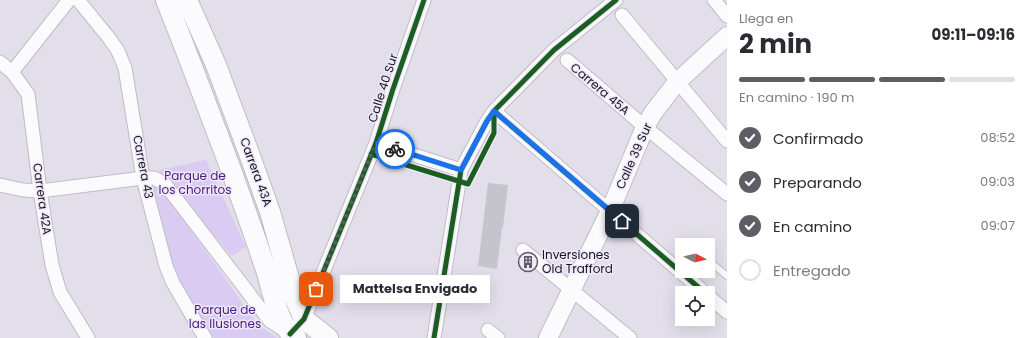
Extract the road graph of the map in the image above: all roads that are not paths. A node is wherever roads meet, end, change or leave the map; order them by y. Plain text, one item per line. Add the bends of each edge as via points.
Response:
1 (69, 0) edge
2 (78, 0) edge
3 (166, 0) edge
4 (187, 0) edge
5 (424, 0) edge
6 (616, 0) edge
7 (714, 0) edge
8 (622, 15) dead end
9 (727, 16) edge
10 (727, 36) edge
11 (567, 60) dead end
12 (0, 62) edge
13 (12, 72) junction
14 (677, 82) junction
15 (494, 111) junction
16 (645, 127) junction
17 (727, 141) edge
18 (376, 143) junction
19 (461, 170) junction
20 (143, 178) junction
21 (0, 185) edge
22 (40, 191) junction
23 (727, 194) edge
24 (610, 211) junction
25 (523, 250) dead end
26 (715, 266) edge
27 (727, 276) edge
28 (697, 286) edge
29 (571, 289) junction
30 (715, 301) edge
31 (726, 309) edge
32 (304, 319) junction
33 (488, 330) dead end
34 (293, 336) edge
35 (88, 338) edge
36 (205, 338) edge
37 (328, 338) edge
38 (434, 338) edge
39 (498, 338) edge
40 (548, 338) edge
41 (630, 338) edge

1 - 13 street
2 - 20 street, Carrera 43 via 118,51 125,68
3 - 34 main road, Carrera 43A via 256,239 273,297 283,322
4 - 32 main road, Carrera 43A via 216,65 250,156 270,212 294,296
5 - 18 street, Calle 40 Sur
6 - 15 street via 554,50
7 - 9 street
8 - 14 street
10 - 14 street, Calle 39 Sur
11 - 16 street, Carrera 45A
12 - 13 street, Carrera 42A
13 - 22 street, Carrera 42A via 28,94
14 - 16 street, Calle 39 Sur
14 - 17 street
15 - 19 street
15 - 24 street
16 - 23 street, Carrera 45A
16 - 24 street, Calle 39 Sur
18 - 19 street
18 - 32 street, Calle 40 Sur
19 - 38 street
20 - 22 street
20 - 34 street via 154,178 165,184 270,321
20 - 36 street, Carrera 43 via 166,266
21 - 22 street
22 - 35 street, Carrera 42A via 52,265 60,292
24 - 28 street
24 - 29 street, Calle 39 Sur
25 - 29 street
26 - 27 lane
29 - 40 street, Calle 39 Sur
29 - 41 street
30 - 31 street
32 - 34 street, Calle 40 Sur
32 - 37 main road, Carrera 43A
33 - 39 street

